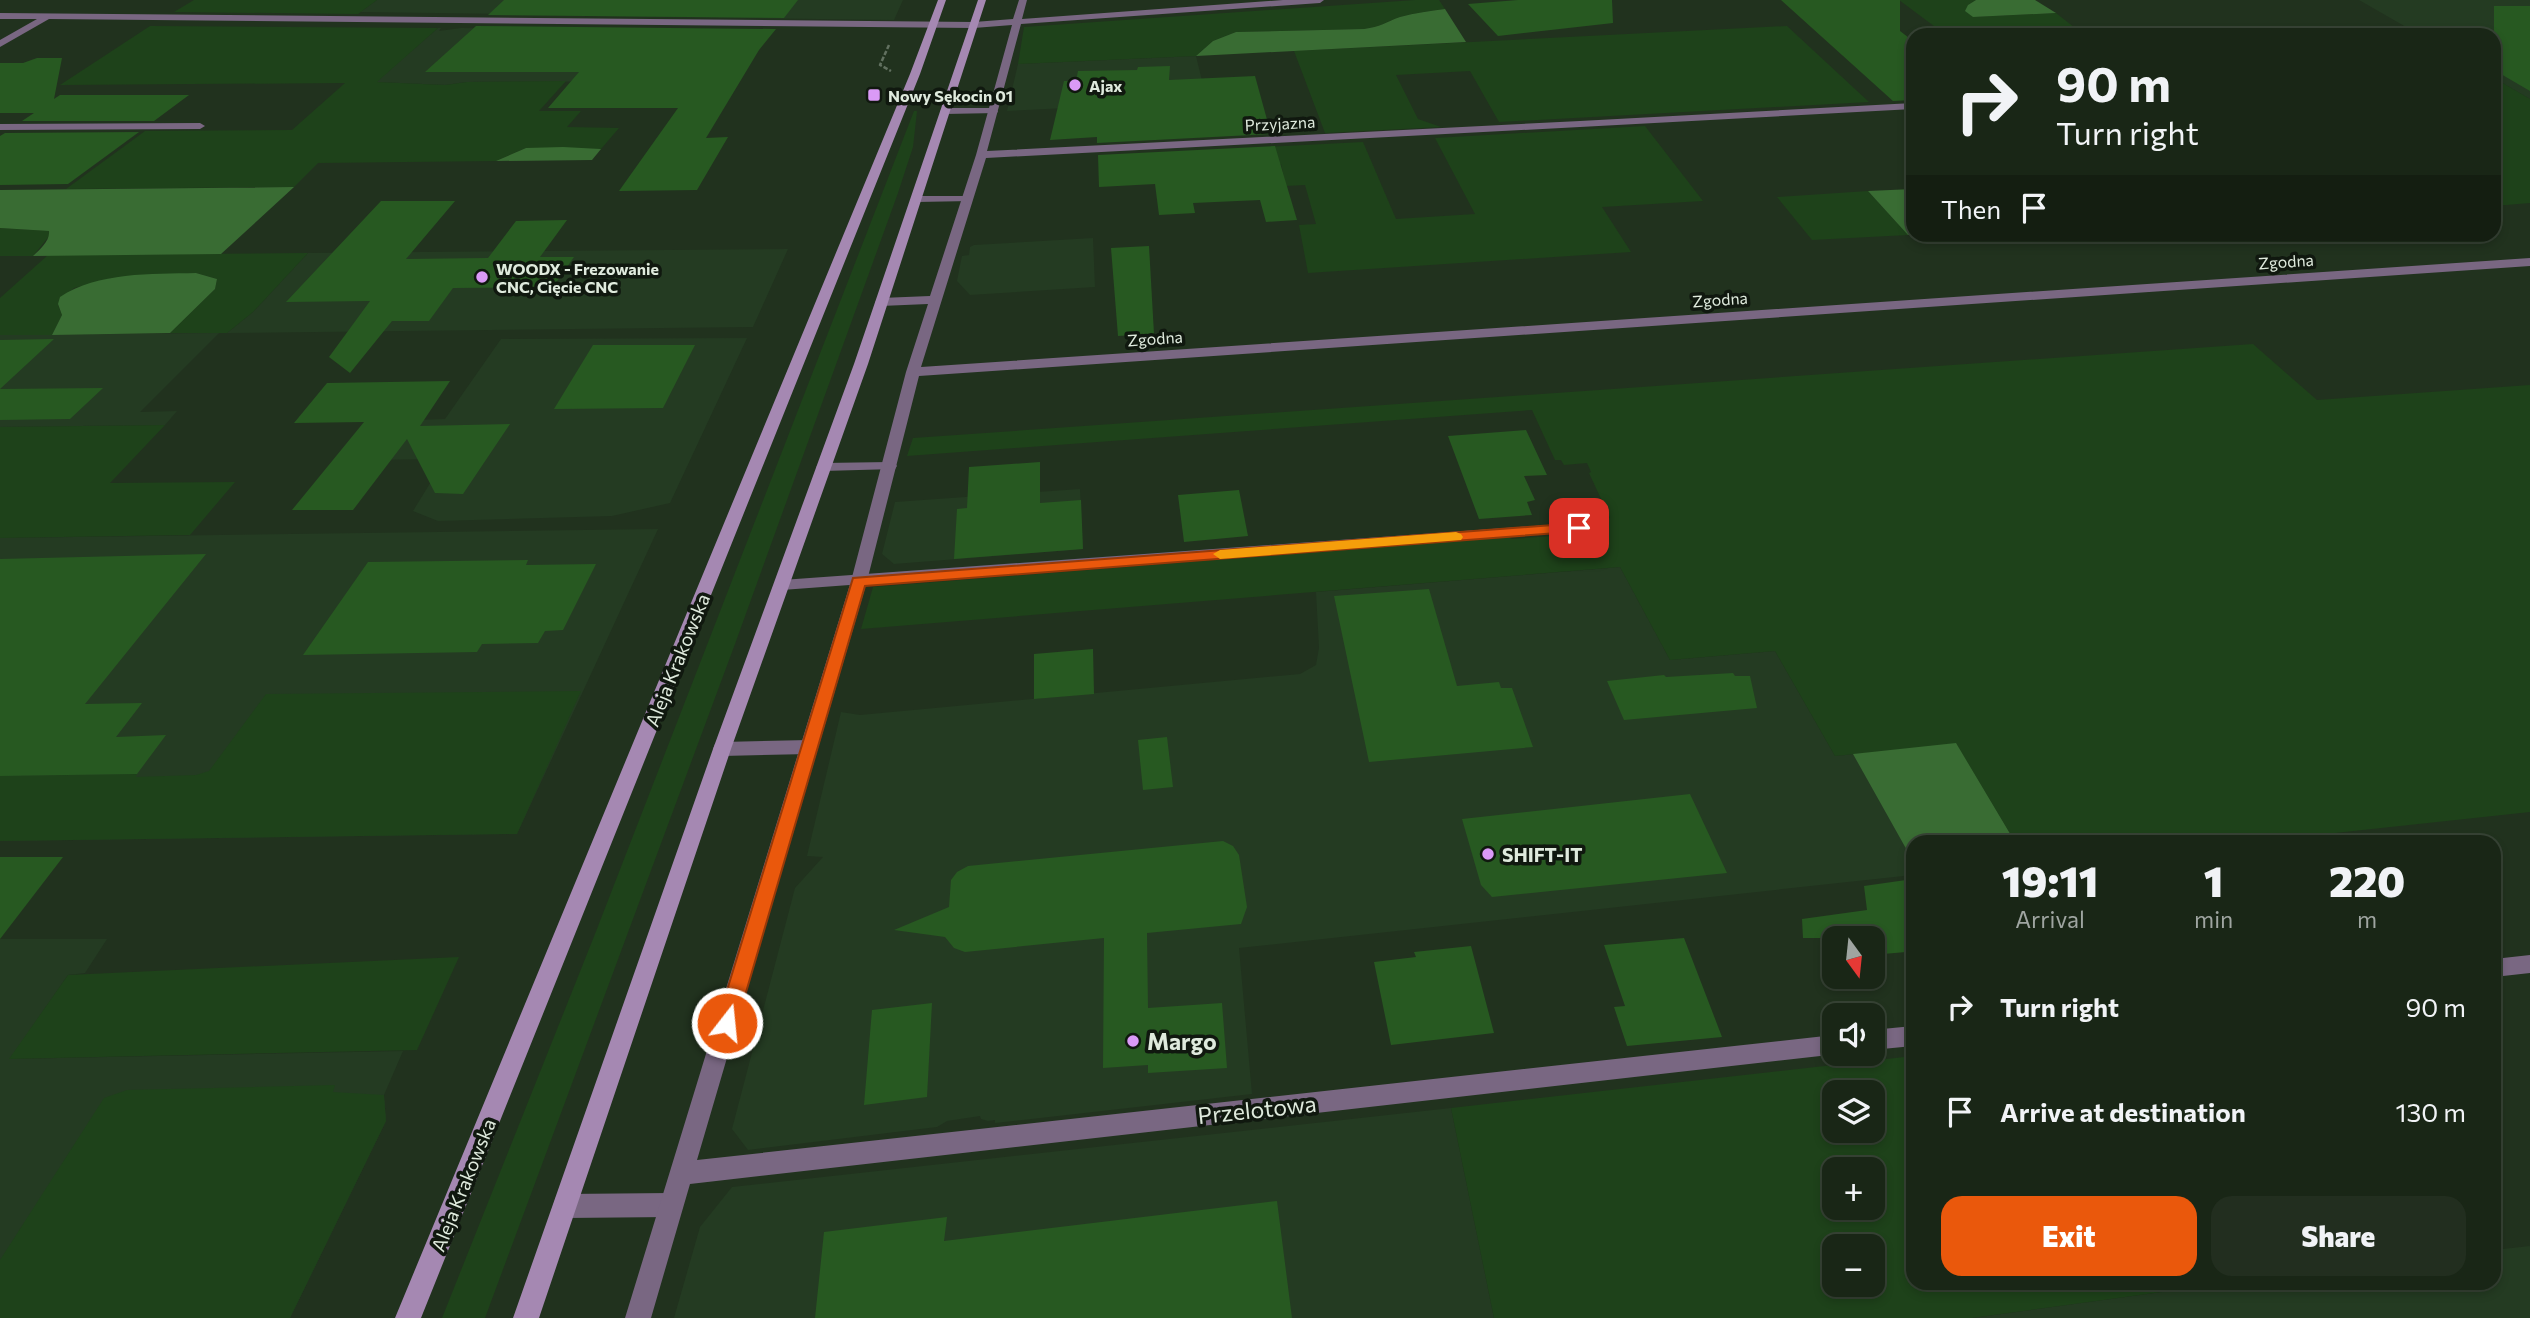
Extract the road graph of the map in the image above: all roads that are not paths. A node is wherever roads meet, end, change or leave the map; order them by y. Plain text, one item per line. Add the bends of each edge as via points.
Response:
1 (942, 0) edge
2 (982, 0) edge
3 (1023, 0) edge
4 (1320, 0) edge
5 (0, 16) edge
6 (47, 17) junction
7 (1017, 22) junction
8 (974, 25) junction
9 (933, 26) junction
10 (0, 44) edge
11 (1906, 106) edge
12 (945, 111) junction
13 (993, 111) junction
14 (200, 126) dead end
15 (0, 127) edge
16 (981, 155) junction
17 (967, 199) junction
18 (917, 200) junction
19 (2530, 262) edge
20 (936, 300) junction
21 (881, 302) junction
22 (913, 372) junction
23 (890, 466) junction
24 (823, 467) junction
25 (1590, 527) dead end
26 (859, 581) junction
27 (782, 585) junction
28 (809, 747) junction
29 (722, 749) junction
30 (2530, 964) edge
31 (2501, 967) edge
32 (1906, 1037) edge
33 (1885, 1039) edge
34 (1822, 1046) edge
35 (680, 1174) junction
36 (671, 1205) junction
37 (565, 1206) junction
38 (408, 1318) edge
39 (526, 1318) edge
40 (638, 1318) edge

1 - 9 main road, Aleja Krakowska
2 - 8 main road
3 - 7 street
4 - 7 street
5 - 6 street
6 - 9 street
6 - 10 street
7 - 8 street
7 - 13 street
8 - 9 street
8 - 12 main road
9 - 38 main road, Aleja Krakowska
11 - 16 street, Przyjazna
12 - 13 street
12 - 18 main road
13 - 16 street
14 - 15 street
16 - 17 street
17 - 18 street
17 - 20 street
18 - 21 main road
19 - 22 street, Zgodna
20 - 21 street
20 - 22 street
21 - 24 main road
22 - 23 street
23 - 24 street
23 - 26 street
24 - 27 main road
25 - 26 street
26 - 27 street
26 - 28 street
27 - 29 main road
28 - 29 street
28 - 35 street
29 - 37 main road
30 - 31 street
32 - 33 street
34 - 35 street, Przelotowa
35 - 36 street
36 - 37 street
36 - 40 street
37 - 39 main road

